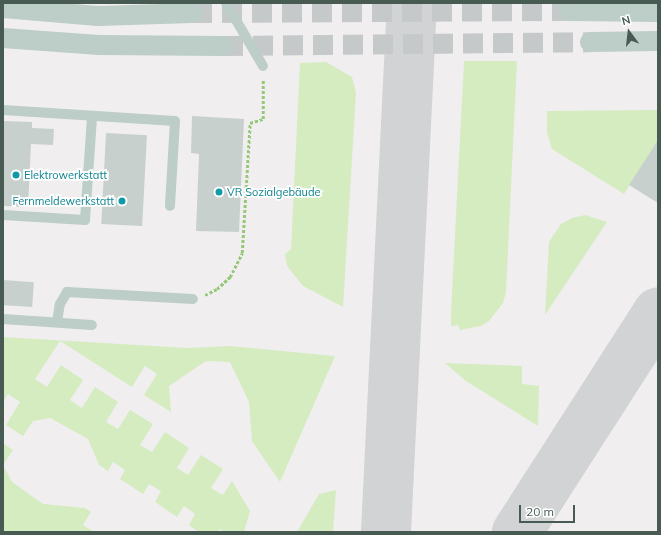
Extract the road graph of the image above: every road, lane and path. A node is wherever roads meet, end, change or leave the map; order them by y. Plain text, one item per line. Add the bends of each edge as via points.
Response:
1 (226, 3) edge
2 (577, 7) tunnel mouth
3 (3, 8) edge
4 (658, 12) edge
5 (192, 13) tunnel mouth
6 (3, 38) edge
7 (658, 41) edge
8 (590, 42) tunnel mouth
9 (223, 46) tunnel mouth
10 (263, 66) joint
11 (3, 110) edge
12 (92, 116) junction
13 (170, 206) dead end
14 (3, 214) edge
15 (193, 299) joint
16 (3, 318) edge
17 (57, 322) junction
18 (92, 325) dead end

1 - 10 lane
2 - 4 street
3 - 5 street via 98,16
6 - 9 street via 98,45
7 - 8 street
10 - 15 path via 263,119 250,123 242,253 235,270 224,283 210,293
11 - 12 lane
12 - 13 lane via 175,121
12 - 14 lane via 85,220
15 - 17 lane via 67,292 60,304
16 - 17 lane
17 - 18 lane

